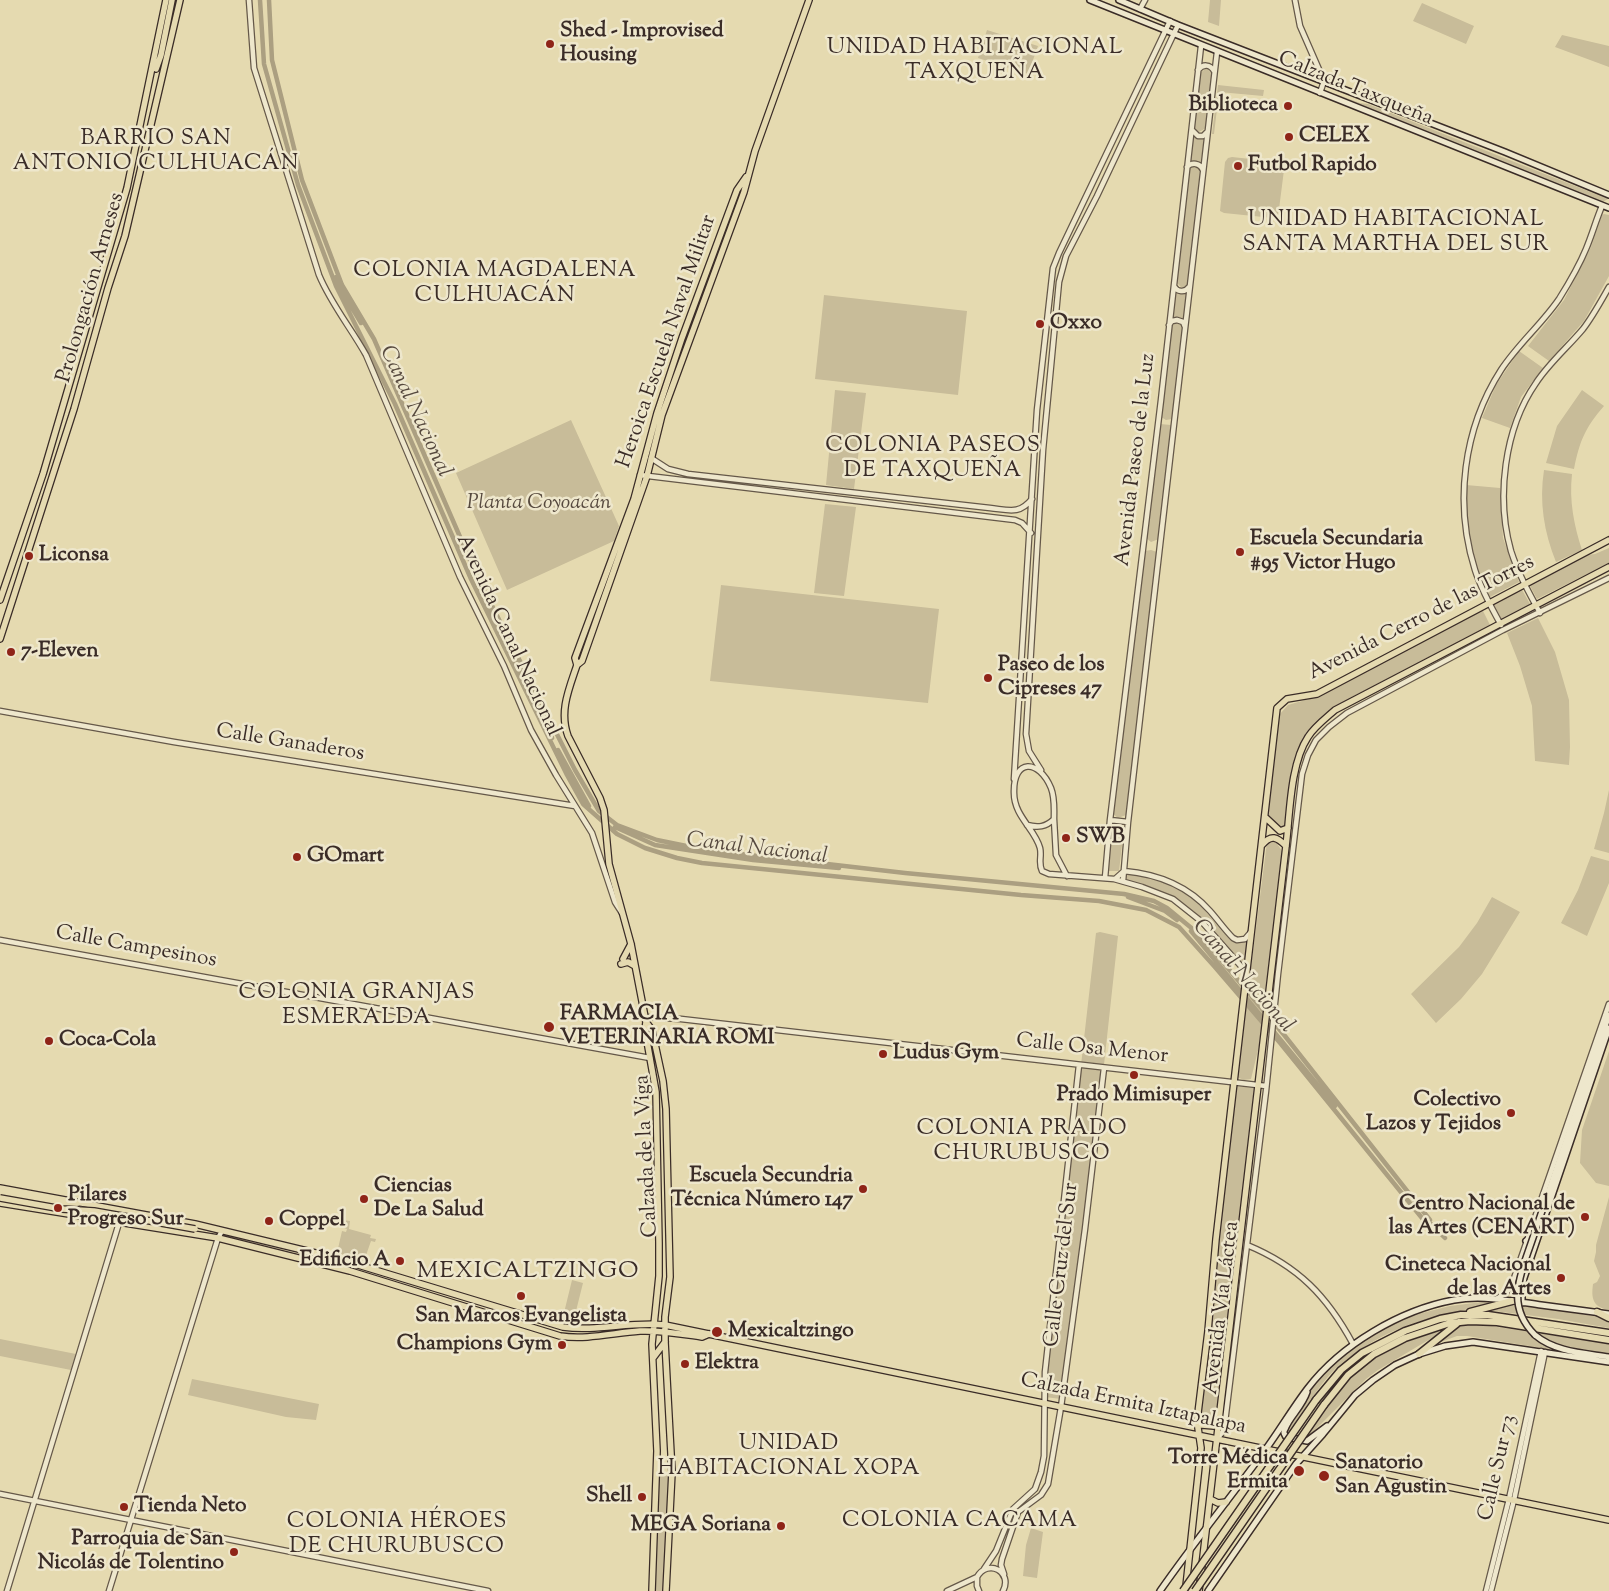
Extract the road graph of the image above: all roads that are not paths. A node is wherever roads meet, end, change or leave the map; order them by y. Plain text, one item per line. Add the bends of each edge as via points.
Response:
1 (166, 0) edge
2 (172, 0) edge
3 (180, 0) edge
4 (249, 0) edge
5 (809, 0) edge
6 (1090, 0) edge
7 (1119, 0) edge
8 (1137, 0) edge
9 (1145, 0) edge
10 (1295, 0) edge
11 (1134, 6) junction
12 (1140, 9) junction
13 (1170, 21) junction
14 (1178, 25) junction
15 (1165, 31) junction
16 (1173, 35) junction
17 (1201, 46) junction
18 (1217, 52) junction
19 (1154, 56) junction
20 (1162, 60) junction
21 (1198, 71) junction
22 (1215, 72) junction
23 (1324, 81) junction
24 (150, 82) junction
25 (1320, 93) junction
26 (1191, 129) junction
27 (1118, 131) junction
28 (1207, 132) junction
29 (1126, 135) junction
30 (1110, 146) junction
31 (1118, 150) junction
32 (1186, 169) junction
33 (1203, 171) junction
34 (748, 173) junction
35 (1609, 195) edge
36 (1609, 203) edge
37 (1602, 206) junction
38 (1609, 208) edge
39 (1173, 284) junction
40 (1190, 286) junction
41 (1609, 287) edge
42 (1168, 327) junction
43 (1185, 328) junction
44 (1035, 449) junction
45 (1043, 450) junction
46 (651, 458) junction
47 (1034, 466) junction
48 (1042, 466) junction
49 (640, 475) junction
50 (647, 476) junction
51 (748, 480) junction
52 (767, 483) junction
53 (747, 489) junction
54 (766, 491) junction
55 (1032, 499) junction
56 (950, 503) junction
57 (1015, 510) junction
58 (949, 512) junction
59 (1016, 520) junction
60 (1030, 533) junction
61 (1609, 540) edge
62 (1028, 563) junction
63 (1036, 564) junction
64 (1609, 566) edge
65 (1609, 578) edge
66 (1027, 581) junction
67 (1035, 582) junction
68 (1525, 585) junction
69 (0, 600) edge
70 (1490, 603) junction
71 (1536, 605) junction
72 (1540, 613) junction
73 (1500, 623) junction
74 (1504, 630) junction
75 (0, 639) edge
76 (577, 665) junction
77 (0, 711) edge
78 (1041, 770) junction
79 (1014, 779) junction
80 (575, 806) junction
81 (1265, 817) junction
82 (1054, 819) junction
83 (1110, 820) junction
84 (1128, 822) junction
85 (1026, 824) junction
86 (1288, 828) junction
87 (1262, 845) junction
88 (1286, 846) junction
89 (609, 859) joint
90 (1124, 871) junction
91 (1067, 876) junction
92 (1105, 878) junction
93 (1114, 879) junction
94 (1123, 882) junction
95 (623, 914) junction
96 (1252, 931) junction
97 (0, 940) edge
98 (631, 944) junction
99 (635, 966) junction
100 (1247, 974) junction
101 (1609, 1004) edge
102 (1244, 1007) joint
103 (1609, 1015) edge
104 (646, 1019) junction
105 (1609, 1028) edge
106 (1264, 1032) joint
107 (650, 1058) junction
108 (1079, 1065) junction
109 (1104, 1068) junction
110 (1234, 1083) junction
111 (1257, 1085) junction
112 (1266, 1086) junction
113 (1563, 1148) junction
114 (1554, 1162) junction
115 (0, 1188) edge
116 (0, 1193) edge
117 (0, 1198) edge
118 (0, 1204) edge
119 (98, 1219) junction
120 (119, 1223) junction
121 (1531, 1229) junction
122 (214, 1230) junction
123 (222, 1231) junction
124 (1540, 1234) junction
125 (218, 1238) junction
126 (1526, 1241) junction
127 (659, 1243) junction
128 (669, 1243) junction
129 (1247, 1245) junction
130 (1536, 1245) junction
131 (313, 1253) junction
132 (311, 1261) junction
133 (352, 1263) junction
134 (350, 1271) junction
135 (1496, 1299) junction
136 (1512, 1301) junction
137 (1522, 1302) junction
138 (1597, 1312) joint
139 (1609, 1316) edge
140 (1460, 1318) junction
141 (638, 1324) junction
142 (653, 1324) junction
143 (665, 1329) junction
144 (639, 1331) junction
145 (653, 1331) junction
146 (1609, 1333) edge
147 (1609, 1340) edge
148 (665, 1342) junction
149 (1353, 1344) junction
150 (1543, 1352) junction
151 (1419, 1354) junction
152 (1609, 1357) edge
153 (652, 1359) junction
154 (1609, 1362) edge
155 (1308, 1388) junction
156 (1044, 1404) junction
157 (1061, 1407) junction
158 (1335, 1419) junction
159 (1197, 1421) junction
160 (1219, 1423) junction
161 (1199, 1435) junction
162 (1217, 1439) junction
163 (1266, 1450) junction
164 (1302, 1457) junction
165 (0, 1494) edge
166 (1210, 1499) junction
167 (34, 1500) junction
168 (1511, 1500) junction
169 (1226, 1502) junction
170 (130, 1520) junction
171 (1609, 1520) edge
172 (1207, 1528) junction
173 (1190, 1549) junction
174 (984, 1569) junction
175 (1004, 1574) junction
176 (977, 1577) junction
177 (1006, 1581) junction
178 (7, 1591) edge
179 (109, 1591) edge
180 (488, 1591) edge
181 (652, 1591) edge
182 (666, 1591) edge
183 (948, 1591) edge
184 (979, 1591) edge
185 (1003, 1591) edge
186 (1010, 1591) edge
187 (1160, 1591) edge
188 (1184, 1591) edge
189 (1195, 1591) edge
190 (1199, 1591) edge
191 (1208, 1591) edge
192 (1486, 1591) edge
193 (1491, 1591) edge

1 - 24 main road, Prolongación Arneses
2 - 24 main road via 161,55
3 - 75 main road, Prolongación Arneses via 136,197 74,409
4 - 80 street, Avenida Canal Nacional via 254,68 319,275 326,292 366,355 460,577 545,756
5 - 34 main road, Heroica Escuela Naval Militar
6 - 15 main road, Calzada Taxqueña
7 - 11 main road, Calzada Taxqueña
8 - 11 street
9 - 12 street
10 - 23 street via 1300,26
11 - 12 main road, Calzada Taxqueña
12 - 13 main road, Calzada Taxqueña
13 - 14 main road, Calzada Taxqueña
13 - 15 street
14 - 16 street
14 - 23 main road, Calzada Taxqueña
15 - 16 main road, Calzada Taxqueña
15 - 19 street
16 - 17 main road, Calzada Taxqueña
16 - 20 street
17 - 18 main road, Calzada Taxqueña
17 - 21 street, Avenida Paseo de la Luz
18 - 22 street, Avenida Paseo de la Luz
18 - 25 main road, Calzada Taxqueña
19 - 20 street
19 - 27 street
20 - 29 street
21 - 22 street via 1207,66
21 - 26 street, Avenida Paseo de la Luz
22 - 28 street, Avenida Paseo de la Luz
23 - 25 street
23 - 35 main road, Calzada Taxqueña
24 - 69 main road, Prolongación Arneses via 128,188 43,474
25 - 37 main road, Calzada Taxqueña
26 - 28 street via 1198,136
26 - 32 street, Avenida Paseo de la Luz
27 - 29 street
27 - 30 street
28 - 33 street, Avenida Paseo de la Luz
29 - 31 street
30 - 31 street
30 - 44 street via 1058,253 1054,268
31 - 45 street via 1062,269
32 - 33 street via 1196,164
32 - 39 street, Avenida Paseo de la Luz
33 - 40 street, Avenida Paseo de la Luz
34 - 46 main road, Heroica Escuela Naval Militar via 744,192 662,415
34 - 49 main road, Heroica Escuela Naval Militar via 738,190 682,338
36 - 37 main road
37 - 38 main road, Calzada Taxqueña
37 - 70 street via 1576,270 1557,301 1502,369 1486,396 1471,438 1465,481 1466,538 1475,571
39 - 40 street via 1181,292
39 - 42 street, Avenida Paseo de la Luz
40 - 43 street, Avenida Paseo de la Luz
41 - 68 street via 1584,328 1536,382 1525,399 1512,433 1504,501 1511,549
42 - 43 street via 1172,321 1178,320
42 - 83 street, Avenida Paseo de la Luz
43 - 84 street, Avenida Paseo de la Luz
44 - 45 street
44 - 47 street
45 - 48 street
46 - 50 main road, Heroica Escuela Naval Militar
46 - 51 street via 678,472
47 - 48 street
47 - 55 street
48 - 63 street
49 - 50 street
49 - 76 main road, Heroica Escuela Naval Militar via 575,658
50 - 53 street
50 - 76 main road, Heroica Escuela Naval Militar via 582,661
51 - 52 street
51 - 53 street
52 - 54 street
52 - 56 street
53 - 54 street
54 - 58 street
55 - 57 street via 1023,509
55 - 60 street
56 - 57 street
56 - 58 street
57 - 59 street via 1019,514
58 - 59 street
59 - 60 street
60 - 62 street
61 - 68 main road, Avenida Cerro de las Torres
62 - 63 street
62 - 66 street
63 - 67 street
64 - 71 main road, Avenida Cerro de las Torres
65 - 72 street
66 - 67 street
66 - 79 street
67 - 78 street via 1026,734 1029,751
68 - 70 main road, Avenida Cerro de las Torres
68 - 71 street
70 - 73 street
70 - 81 main road, Avenida Cerro de las Torres via 1317,694 1284,700 1277,708
71 - 72 street
71 - 73 main road, Avenida Cerro de las Torres
72 - 74 street
73 - 74 street
73 - 86 main road, Avenida Cerro de las Torres via 1354,699 1322,721 1308,737 1297,764
74 - 112 street, Avenida Vía Láctea via 1347,712 1323,733 1308,755 1302,774
76 - 89 main road, Heroica Escuela Naval Militar via 564,706 565,726 600,798
77 - 80 street, Calle Ganaderos
78 - 79 street via 1026,766
78 - 82 street via 1052,789
79 - 85 street via 1015,802
80 - 95 street, Avenida Canal Nacional via 592,833 615,902
81 - 86 main road via 1280,831
81 - 87 main road, Avenida Cerro de las Torres
82 - 85 street via 1040,827
82 - 91 street via 1056,855
83 - 84 street
83 - 92 street, Avenida Paseo de la Luz
84 - 90 street, Avenida Paseo de la Luz
85 - 91 street via 1040,847 1042,871
86 - 88 main road, Avenida Cerro de las Torres
87 - 88 main road via 1267,839 1276,837
87 - 96 main road, Avenida Cerro de las Torres
88 - 106 main road, Avenida Cerro de las Torres
89 - 95 main road, Calzada de la Viga
90 - 93 street
90 - 94 street, Avenida Paseo de la Luz
90 - 96 street via 1160,878 1188,891 1237,940 1245,939
91 - 92 street
92 - 93 street
93 - 94 street
94 - 100 street via 1173,899 1220,941
95 - 98 main road, Calzada de la Viga
96 - 100 main road, Avenida Cerro de las Torres
97 - 107 street, Calle Campesinos
98 - 99 main road, Calzada de la Viga
98 - 99 main road via 622,962
99 - 104 main road, Calzada de la Viga
100 - 102 main road, Avenida Cerro de las Torres
101 - 114 street
102 - 110 main road, Avenida Vía Láctea
103 - 113 main road
104 - 107 main road, Calzada de la Viga
104 - 108 street, Calle Osa Menor via 681,1019
104 - 128 main road, Calzada de la Viga via 652,1030 665,1095
105 - 124 main road
106 - 111 main road, Avenida Vía Láctea
107 - 127 main road, Calzada de la Viga via 657,1113
108 - 109 street, Calle Osa Menor
108 - 156 street, Calle Cruz del Sur
109 - 110 street, Calle Osa Menor
109 - 157 street, Calle Cruz del Sur
110 - 111 street, Calle Osa Menor
110 - 159 main road, Avenida Vía Láctea
111 - 112 street, Calle Osa Menor
111 - 160 main road, Avenida Vía Láctea
112 - 129 street, Avenida Vía Láctea
113 - 114 main road
113 - 152 main road, bridge via 1518,1280 1517,1295 1522,1316 1531,1331 1548,1344
114 - 121 street
115 - 122 main road, Calzada Ermita Iztapalapa
116 - 119 main road, Calzada Ermita Iztapalapa via 77,1207
117 - 122 main road, Calzada Ermita Iztapalapa, bridge
118 - 119 main road, Calzada Ermita Iztapalapa
119 - 120 main road, Calzada Ermita Iztapalapa
120 - 125 main road, Calzada Ermita Iztapalapa
120 - 167 street
121 - 124 main road via 1533,1235
121 - 126 street
122 - 123 main road, Calzada Ermita Iztapalapa
123 - 125 street
123 - 131 main road, Calzada Ermita Iztapalapa
124 - 130 main road
125 - 132 main road, Calzada Ermita Iztapalapa
125 - 170 street
126 - 130 main road via 1535,1240
126 - 135 street via 1509,1290
127 - 128 main road
127 - 142 main road, Calzada de la Viga
128 - 143 main road, Calzada de la Viga via 670,1277
129 - 149 street via 1285,1264 1317,1290
129 - 162 street, Avenida Vía Láctea via 1224,1430
130 - 137 main road via 1522,1288
131 - 132 main road
131 - 133 main road, Calzada Ermita Iztapalapa
132 - 134 main road, Calzada Ermita Iztapalapa
133 - 134 main road
133 - 141 main road, Calzada Ermita Iztapalapa via 563,1327 580,1329
134 - 144 main road, Calzada Ermita Iztapalapa via 560,1336 574,1338
135 - 136 main road
135 - 149 main road via 1462,1299 1433,1306 1379,1328
136 - 137 main road
136 - 140 highway
137 - 138 main road
138 - 139 highway
140 - 146 highway via 1498,1316
140 - 147 highway
140 - 151 highway
140 - 188 highway, bridge via 1440,1319 1416,1326 1369,1348 1341,1370 1316,1400
140 - 189 highway, bridge via 1384,1348 1348,1375
141 - 142 main road, Calzada Ermita Iztapalapa
141 - 144 main road via 642,1328
142 - 143 main road, Calzada Ermita Iztapalapa
142 - 145 main road, Calzada de la Viga
143 - 145 main road, Calzada Ermita Iztapalapa
143 - 148 main road, Calzada de la Viga
143 - 156 main road, Calzada Ermita Iztapalapa via 709,1334
144 - 145 main road, Calzada Ermita Iztapalapa
145 - 153 main road, Calzada de la Viga
148 - 153 main road
148 - 182 main road, Calzada de la Viga via 672,1472
149 - 155 main road via 1331,1362
150 - 151 main road via 1474,1342 1453,1344
150 - 154 main road
150 - 168 street, Calle Sur 73
151 - 158 main road via 1373,1380
153 - 181 main road, Calzada de la Viga via 657,1451
155 - 158 main road via 1304,1401 1285,1429 1286,1437 1307,1441
155 - 163 main road
156 - 157 main road, Calzada Ermita Iztapalapa
156 - 174 street, Calle Cruz del Sur via 1044,1456 1039,1481 1035,1489 1013,1509 996,1551
157 - 161 main road, Calzada Ermita Iztapalapa
157 - 175 street, Calle Cruz del Sur via 1047,1487 1017,1516 1002,1560
158 - 164 main road
159 - 160 main road via 1202,1425
159 - 161 main road, Avenida Vía Láctea
160 - 162 main road, Avenida Vía Láctea
161 - 162 main road, Calzada Ermita Iztapalapa
161 - 173 main road, Avenida Vía Láctea via 1201,1448
162 - 163 main road, Calzada Ermita Iztapalapa
162 - 166 main road
163 - 164 main road, Calzada Ermita Iztapalapa
163 - 169 main road
164 - 168 main road, Calzada Ermita Iztapalapa
164 - 191 main road
165 - 167 street
166 - 169 main road
166 - 172 main road
167 - 170 street
167 - 178 street
168 - 171 main road, Calzada Ermita Iztapalapa
168 - 192 street, Calle Sur 73
168 - 193 street, Calle Sur 73
169 - 172 main road
170 - 179 street
170 - 180 street
172 - 173 main road
172 - 190 main road
173 - 187 main road
173 - 188 main road, Avenida Vía Láctea
174 - 175 street via 993,1567
174 - 176 street, Calle Cruz del Sur
175 - 177 street, Calle Cruz del Sur
176 - 183 street
176 - 184 street
177 - 185 street
177 - 186 street, Calle Cruz del Sur

